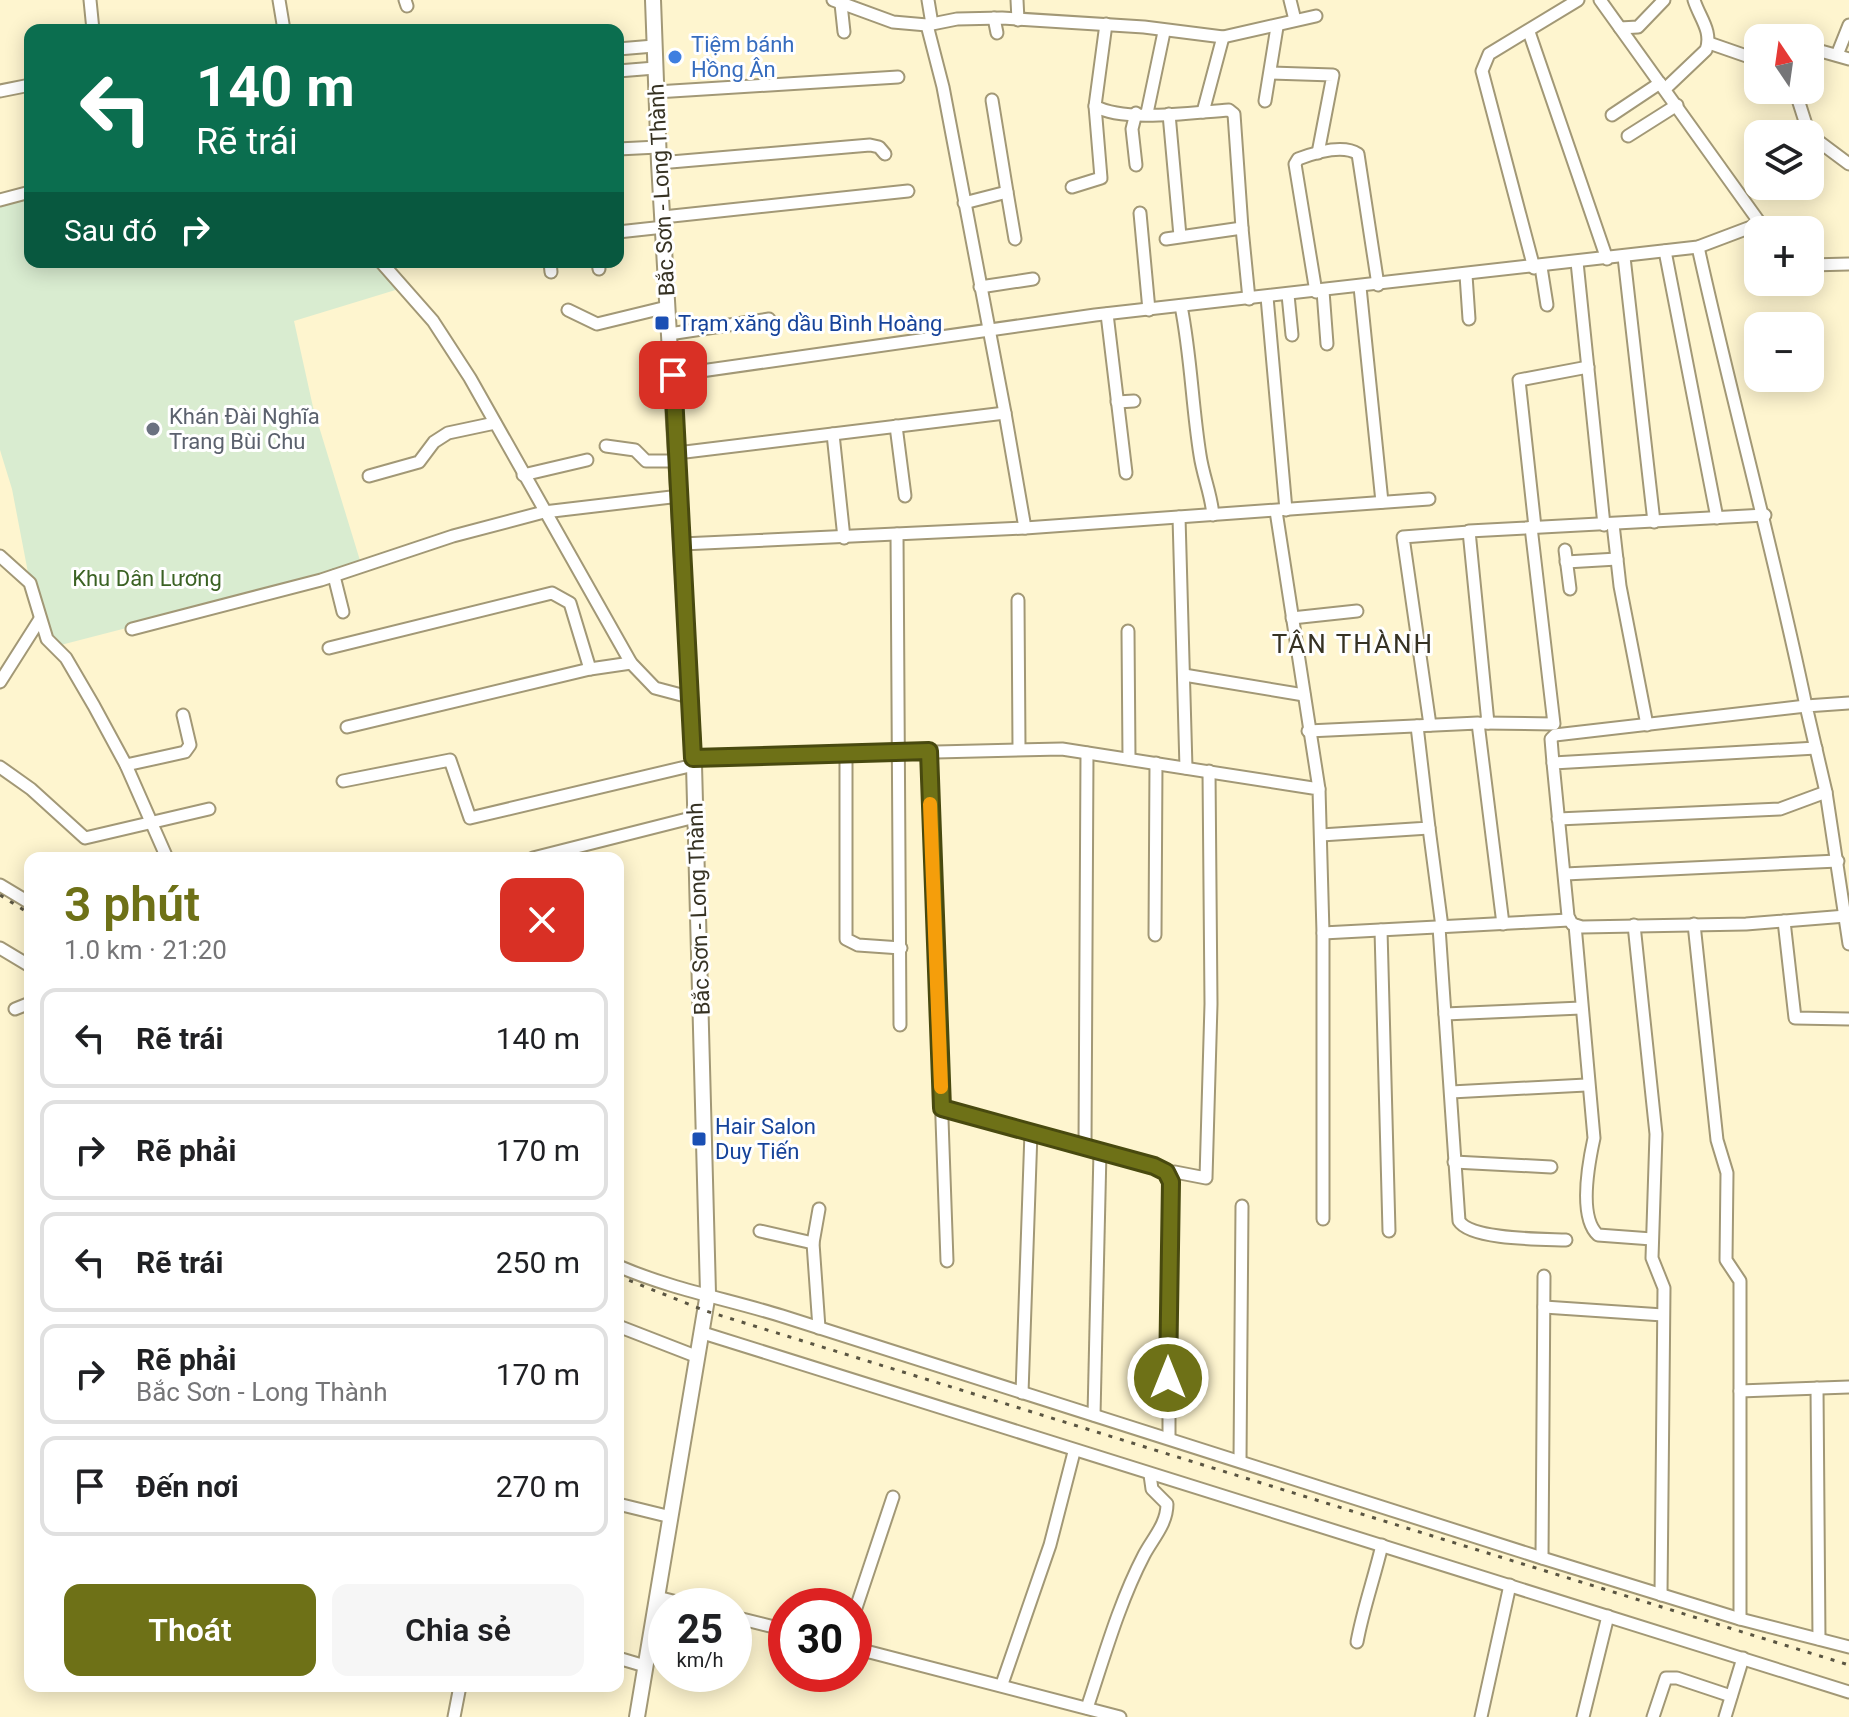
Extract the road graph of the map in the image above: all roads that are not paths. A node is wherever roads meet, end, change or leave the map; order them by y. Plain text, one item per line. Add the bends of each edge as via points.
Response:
1 (90, 0) edge
2 (279, 0) edge
3 (653, 0) edge
4 (928, 0) edge
5 (1017, 0) edge
6 (1290, 0) edge
7 (1578, 0) edge
8 (1600, 0) edge
9 (1664, 0) edge
10 (1694, 0) edge
11 (837, 2) edge
12 (1316, 16) dead end
13 (994, 18) junction
14 (1018, 20) junction
15 (1295, 20) junction
16 (92, 24) edge
17 (283, 24) edge
18 (930, 24) junction
19 (1106, 24) junction
20 (1849, 25) edge
21 (1277, 27) junction
22 (1620, 28) junction
23 (844, 32) dead end
24 (1164, 32) junction
25 (1529, 32) junction
26 (997, 33) dead end
27 (1223, 37) junction
28 (1709, 43) junction
29 (654, 46) junction
30 (624, 48) edge
31 (1744, 55) edge
32 (1843, 57) edge
33 (655, 68) junction
34 (624, 71) edge
35 (1271, 73) junction
36 (898, 77) dead end
37 (24, 86) edge
38 (1662, 86) junction
39 (0, 91) edge
40 (656, 92) junction
41 (992, 100) dead end
42 (1265, 101) dead end
43 (1677, 105) junction
44 (1095, 106) junction
45 (1203, 112) junction
46 (1142, 113) junction
47 (1169, 114) junction
48 (1612, 115) dead end
49 (1628, 136) dead end
50 (1824, 145) edge
51 (658, 147) junction
52 (624, 149) edge
53 (1318, 153) junction
54 (885, 154) dead end
55 (659, 163) junction
56 (1849, 164) edge
57 (1136, 165) dead end
58 (1072, 187) dead end
59 (908, 191) dead end
60 (1007, 192) junction
61 (24, 194) edge
62 (0, 200) edge
63 (964, 203) junction
64 (1140, 213) dead end
65 (1754, 216) edge
66 (663, 222) junction
67 (1242, 228) junction
68 (624, 231) edge
69 (1744, 233) edge
70 (1180, 236) junction
71 (1015, 239) dead end
72 (1166, 239) dead end
73 (1698, 247) junction
74 (1665, 251) junction
75 (1624, 257) junction
76 (1607, 259) junction
77 (1577, 262) junction
78 (1849, 264) edge
79 (1824, 265) edge
80 (1538, 267) junction
81 (386, 268) edge
82 (1466, 275) junction
83 (1033, 279) dead end
84 (1378, 285) junction
85 (980, 287) junction
86 (1360, 287) junction
87 (1319, 292) junction
88 (1288, 295) junction
89 (1267, 297) junction
90 (1249, 299) junction
91 (1547, 305) dead end
92 (1181, 306) junction
93 (667, 307) junction
94 (568, 310) dead end
95 (1149, 310) junction
96 (1107, 314) junction
97 (769, 319) dead end
98 (1469, 319) dead end
99 (989, 331) junction
100 (669, 334) junction
101 (1292, 335) dead end
102 (1327, 344) dead end
103 (1588, 367) junction
104 (673, 375) junction
105 (1134, 401) dead end
106 (1117, 402) junction
107 (1005, 413) junction
108 (495, 423) junction
109 (896, 426) junction
110 (833, 434) junction
111 (606, 446) dead end
112 (678, 457) junction
113 (587, 460) dead end
114 (1126, 473) dead end
115 (523, 475) junction
116 (369, 476) dead end
117 (680, 496) junction
118 (905, 496) dead end
119 (1429, 499) dead end
120 (1382, 502) junction
121 (1281, 510) junction
122 (544, 512) junction
123 (1213, 515) junction
124 (1765, 515) junction
125 (1179, 517) junction
126 (1717, 518) junction
127 (1654, 522) junction
128 (1609, 524) junction
129 (1533, 527) junction
130 (1025, 528) junction
131 (1469, 532) junction
132 (897, 534) junction
133 (844, 538) junction
134 (682, 544) junction
135 (0, 556) edge
136 (1617, 559) junction
137 (334, 576) junction
138 (1570, 589) dead end
139 (1018, 600) dead end
140 (1357, 611) dead end
141 (343, 612) dead end
142 (1292, 618) junction
143 (40, 619) junction
144 (132, 629) dead end
145 (1128, 631) dead end
146 (329, 648) dead end
147 (631, 663) junction
148 (590, 669) junction
149 (1184, 675) junction
150 (0, 682) edge
151 (1304, 695) junction
152 (689, 697) junction
153 (1849, 703) edge
154 (1806, 706) junction
155 (183, 715) dead end
156 (1483, 723) junction
157 (1430, 725) junction
158 (1647, 725) junction
159 (1417, 726) junction
160 (347, 727) dead end
161 (1555, 729) junction
162 (1308, 731) junction
163 (1019, 748) junction
164 (1816, 748) junction
165 (929, 751) junction
166 (898, 752) junction
167 (1087, 753) junction
168 (846, 754) junction
169 (1129, 759) junction
170 (693, 762) junction
171 (1156, 763) junction
172 (1553, 763) junction
173 (126, 765) junction
174 (0, 767) edge
175 (1186, 768) junction
176 (1209, 771) junction
177 (343, 781) dead end
178 (1319, 789) junction
179 (1826, 792) junction
180 (209, 809) dead end
181 (695, 817) junction
182 (1558, 819) junction
183 (152, 824) junction
184 (1429, 828) junction
185 (1834, 834) junction
186 (1321, 835) junction
187 (1849, 837) edge
188 (164, 852) edge
189 (557, 852) edge
190 (1838, 861) junction
191 (1565, 874) junction
192 (0, 885) edge
193 (24, 899) edge
194 (1846, 916) junction
195 (1784, 921) junction
196 (1572, 923) junction
197 (1503, 924) junction
198 (1694, 924) junction
199 (1634, 925) junction
200 (1441, 927) junction
201 (1381, 930) junction
202 (1323, 933) junction
203 (1155, 935) dead end
204 (1849, 944) edge
205 (0, 948) edge
206 (901, 948) junction
207 (24, 962) edge
208 (24, 1005) edge
209 (1581, 1008) junction
210 (15, 1009) dead end
211 (1445, 1014) junction
212 (1849, 1019) edge
213 (900, 1025) dead end
214 (1586, 1085) junction
215 (1451, 1092) junction
216 (942, 1108) junction
217 (1031, 1132) junction
218 (1085, 1147) junction
219 (1100, 1151) junction
220 (1454, 1162) junction
221 (1551, 1167) dead end
222 (1169, 1176) junction
223 (1242, 1206) dead end
224 (819, 1209) dead end
225 (1323, 1219) dead end
226 (760, 1231) dead end
227 (1389, 1231) dead end
228 (1652, 1239) junction
229 (1566, 1240) dead end
230 (813, 1243) junction
231 (947, 1261) dead end
232 (624, 1268) edge
233 (1544, 1276) dead end
234 (708, 1293) junction
235 (1544, 1307) junction
236 (1663, 1315) junction
237 (624, 1328) edge
238 (819, 1328) junction
239 (703, 1333) junction
240 (698, 1357) junction
241 (1849, 1387) edge
242 (1817, 1388) junction
243 (1740, 1391) junction
244 (1022, 1393) junction
245 (1094, 1415) junction
246 (1169, 1438) junction
247 (1074, 1452) junction
248 (1240, 1461) junction
249 (1150, 1475) junction
250 (893, 1497) dead end
251 (624, 1505) edge
252 (671, 1517) junction
253 (1382, 1545) junction
254 (1542, 1558) junction
255 (1510, 1585) junction
256 (659, 1588) edge
257 (863, 1588) edge
258 (1661, 1595) junction
259 (1608, 1616) junction
260 (1740, 1619) junction
261 (1819, 1639) junction
262 (1357, 1642) dead end
263 (1849, 1647) edge
264 (648, 1649) edge
265 (872, 1652) edge
266 (1743, 1658) junction
267 (624, 1660) edge
268 (645, 1666) junction
269 (1002, 1684) junction
270 (459, 1692) edge
271 (1849, 1692) edge
272 (1731, 1696) junction
273 (1087, 1708) junction
274 (454, 1717) edge
275 (637, 1717) edge
276 (1120, 1717) edge
277 (1481, 1717) edge
278 (1583, 1717) edge
279 (1653, 1717) edge
280 (1725, 1717) edge

1 - 16 street
2 - 17 street
3 - 29 main road, Bắc Sơn - Long Thành
4 - 18 street
5 - 14 street
6 - 15 street
7 - 25 street
8 - 22 street
9 - 22 street via 1638,27
10 - 28 street
11 - 18 street via 893,22
11 - 23 street
12 - 15 street
13 - 14 street
13 - 18 street
13 - 26 street
14 - 19 street
15 - 21 street
18 - 63 street
19 - 24 street
19 - 44 street
20 - 32 street
21 - 27 street
21 - 35 street
22 - 38 street
24 - 27 street
24 - 46 street
25 - 76 street
25 - 80 street via 1489,54 1482,71
27 - 45 street
28 - 31 street
28 - 38 street
29 - 30 street
29 - 33 main road, Bắc Sơn - Long Thành
33 - 34 street
33 - 40 main road, Bắc Sơn - Long Thành
35 - 42 street
35 - 53 street via 1334,77
36 - 40 street
37 - 39 street
38 - 43 street
38 - 48 street
40 - 51 main road, Bắc Sơn - Long Thành
41 - 60 street
43 - 49 street
43 - 65 street
44 - 46 street
44 - 58 street via 1102,175
45 - 47 street
45 - 67 street via 1234,114
46 - 47 street
46 - 57 street via 1132,129
47 - 70 street
50 - 56 street
51 - 52 street
51 - 55 main road, Bắc Sơn - Long Thành
53 - 84 street via 1358,154
53 - 87 street via 1295,164
54 - 55 street via 870,145
55 - 66 main road, Bắc Sơn - Long Thành
59 - 66 street
60 - 63 street
60 - 71 street
61 - 62 street
63 - 85 street
64 - 95 street
66 - 68 street
66 - 93 main road, Bắc Sơn - Long Thành
67 - 70 street
67 - 90 street
69 - 73 street
70 - 72 street
73 - 74 street
73 - 124 street via 1731,396
74 - 75 street
74 - 126 street
75 - 76 street
75 - 127 street
76 - 77 street
77 - 80 street
77 - 103 street
78 - 79 street
80 - 82 street
80 - 91 street
81 - 108 street via 433,321
82 - 84 street
82 - 98 street
83 - 85 street
84 - 86 street
85 - 99 street
86 - 87 street
86 - 120 street
87 - 88 street
87 - 102 street
88 - 89 street
88 - 101 street
89 - 90 street
89 - 121 street
90 - 92 street
92 - 95 street
92 - 123 street via 1200,457
93 - 94 street via 597,324
93 - 100 main road, Bắc Sơn - Long Thành
95 - 96 street
96 - 99 street
96 - 106 street
97 - 100 street
99 - 104 street
99 - 107 street
100 - 104 main road, Bắc Sơn - Long Thành
103 - 128 street
103 - 129 street via 1519,380
104 - 112 main road, Bắc Sơn - Long Thành
105 - 106 street
106 - 114 street
107 - 109 street
107 - 130 street via 1015,427
108 - 115 street
108 - 116 street via 448,433 419,462
109 - 110 street
109 - 118 street
110 - 112 street
110 - 133 street
111 - 112 street via 631,448 646,461
112 - 117 main road, Bắc Sơn - Long Thành
113 - 115 street
115 - 122 street
117 - 122 street
117 - 134 main road, Bắc Sơn - Long Thành
119 - 120 street
120 - 121 street
121 - 123 street
121 - 142 street
122 - 137 street
122 - 147 street
123 - 125 street
124 - 126 street
124 - 154 street
125 - 130 street
125 - 149 street
126 - 127 street
127 - 128 street
128 - 129 street
128 - 136 street
129 - 131 street
129 - 161 street
130 - 132 street
131 - 156 street
131 - 157 street via 1403,537
132 - 133 street
132 - 166 street
133 - 134 street
134 - 152 main road, Bắc Sơn - Long Thành
135 - 143 street via 27,578
136 - 138 street via 1566,556
136 - 158 street
137 - 141 street
137 - 144 street
139 - 163 street
140 - 142 street
142 - 151 street
143 - 150 street
143 - 173 street via 47,639 70,665
145 - 169 street
146 - 148 street via 552,593 570,603
147 - 148 street
147 - 152 street via 655,688
148 - 160 street
149 - 151 street
149 - 175 street
151 - 162 street
152 - 170 main road, Bắc Sơn - Long Thành
153 - 154 street
154 - 158 street
154 - 164 street
155 - 173 street via 190,745 185,752
156 - 157 street
156 - 161 street
156 - 197 street
157 - 159 street
158 - 161 street
159 - 162 street
159 - 184 street
161 - 172 street
162 - 178 street
163 - 165 street
163 - 167 street
164 - 172 street
164 - 179 street
165 - 166 street
165 - 216 street
166 - 168 street
166 - 206 street
167 - 169 street
167 - 218 street
168 - 170 street
168 - 206 street via 846,939
169 - 171 street
170 - 177 street via 470,818 448,759
170 - 181 main road, Bắc Sơn - Long Thành
171 - 175 street
171 - 203 street
172 - 182 street
173 - 183 street
174 - 183 street via 85,838
175 - 176 street
176 - 178 street
176 - 222 street via 1211,1050 1206,1178 1175,1172
178 - 186 street
179 - 182 street via 1780,809
179 - 185 street
180 - 183 street
181 - 189 street
181 - 234 main road, Bắc Sơn - Long Thành
182 - 191 street
183 - 188 street
184 - 186 street
184 - 200 street
185 - 187 street
185 - 190 street
186 - 202 street
190 - 191 street
190 - 194 street
191 - 196 street
192 - 193 street
194 - 195 street
194 - 204 street
195 - 198 street
195 - 212 street via 1795,1018
196 - 197 street
196 - 199 street
196 - 209 street
197 - 200 street
198 - 199 street
198 - 243 street via 1717,1140 1727,1173 1725,1256 1740,1281
199 - 228 street via 1656,1134
200 - 201 street
200 - 211 street
201 - 202 street
201 - 227 street
202 - 225 street
205 - 207 street
206 - 213 street
208 - 210 street
209 - 211 street
209 - 214 street
211 - 215 street
214 - 215 street
214 - 228 street via 1594,1138 1587,1172 1592,1229 1598,1235
215 - 220 street
216 - 217 street
216 - 231 street
217 - 218 street
217 - 244 street
218 - 219 street
219 - 222 street via 1154,1166
219 - 245 street
220 - 221 street
220 - 229 street via 1458,1215 1465,1229
222 - 246 street
223 - 248 street
224 - 230 street
226 - 230 street
228 - 236 street via 1653,1266 1664,1288
230 - 238 street
232 - 234 street via 666,1286
233 - 235 street
234 - 238 street
234 - 239 main road, Bắc Sơn - Long Thành
235 - 236 street
235 - 254 street
236 - 258 street
237 - 240 street
238 - 244 street
239 - 240 main road, Bắc Sơn - Long Thành
239 - 247 street
240 - 252 main road, Bắc Sơn - Long Thành
241 - 242 street
242 - 243 street
242 - 261 street
243 - 260 street
244 - 245 street
245 - 246 street
246 - 248 street
247 - 249 street
247 - 269 street via 1041,1573
248 - 254 street
249 - 253 street
249 - 273 street via 1152,1489 1167,1504 1166,1518 1143,1556
250 - 257 street
251 - 252 street
252 - 256 main road, Bắc Sơn - Long Thành
253 - 255 street
253 - 262 street
254 - 258 street
255 - 259 street
255 - 277 street
258 - 260 street
259 - 266 street
259 - 278 street
260 - 261 street
261 - 263 street
264 - 268 main road, Bắc Sơn - Long Thành
265 - 269 street
266 - 271 street
266 - 272 street
267 - 268 street
268 - 275 main road, Bắc Sơn - Long Thành
269 - 273 street
270 - 274 street
272 - 279 street via 1668,1678
272 - 280 street
273 - 276 street

